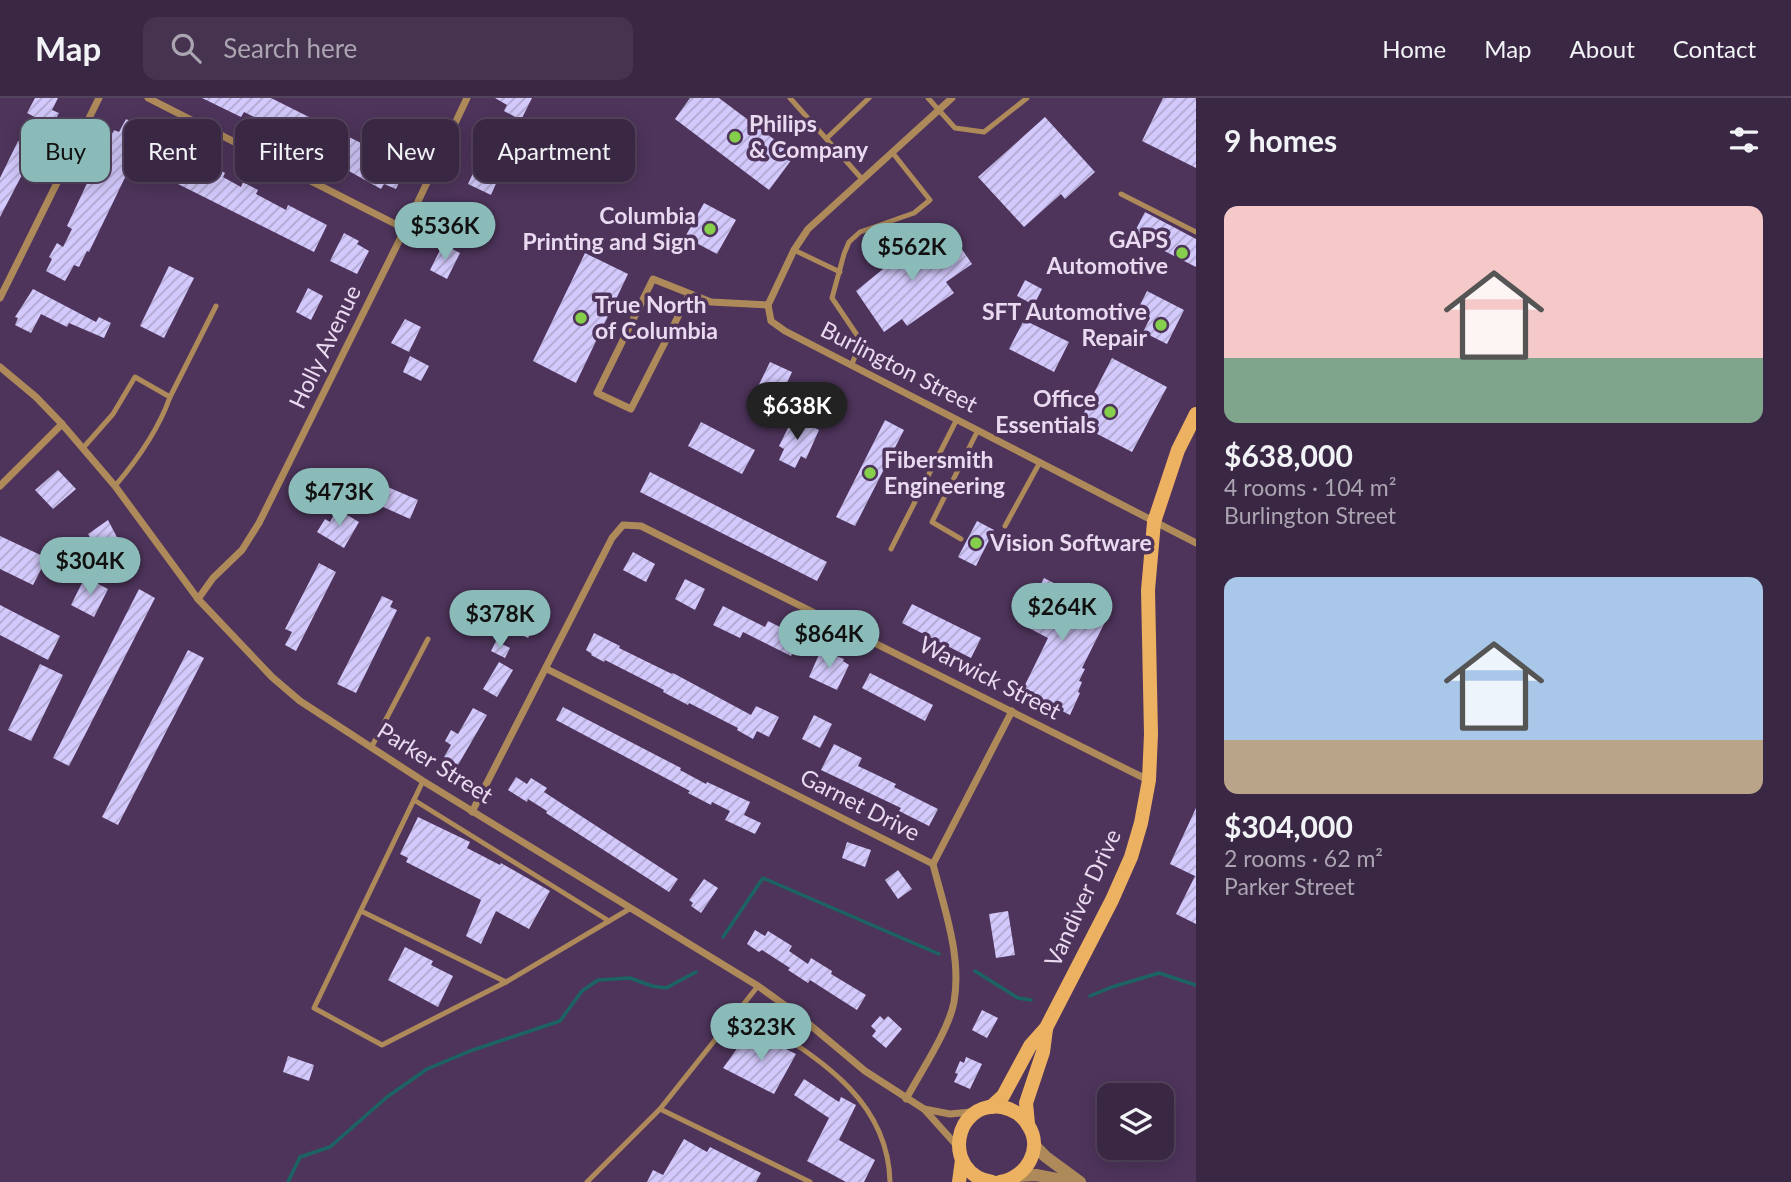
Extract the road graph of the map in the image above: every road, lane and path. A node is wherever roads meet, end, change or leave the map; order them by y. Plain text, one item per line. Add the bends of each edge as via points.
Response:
1 (99, 98) edge
2 (148, 98) edge
3 (467, 98) edge
4 (790, 98) edge
5 (869, 98) edge
6 (928, 98) edge
7 (952, 98) edge
8 (1027, 98) edge
9 (939, 110) junction
10 (827, 138) junction
11 (892, 152) junction
12 (862, 180) junction
13 (1121, 194) dead end
14 (405, 229) junction
15 (1196, 232) edge
16 (794, 250) junction
17 (840, 272) junction
18 (690, 295) junction
19 (0, 298) edge
20 (768, 305) junction
21 (216, 306) dead end
22 (852, 364) junction
23 (0, 367) edge
24 (170, 397) junction
25 (1196, 414) edge
26 (957, 419) junction
27 (62, 424) junction
28 (978, 430) junction
29 (83, 448) junction
30 (1040, 462) junction
31 (0, 486) edge
32 (115, 486) junction
33 (1153, 522) junction
34 (1005, 526) dead end
35 (961, 538) dead end
36 (1196, 542) edge
37 (891, 549) dead end
38 (198, 598) junction
39 (428, 639) dead end
40 (547, 669) junction
41 (1012, 711) junction
42 (371, 748) junction
43 (1149, 780) junction
44 (423, 781) junction
45 (414, 800) junction
46 (472, 812) junction
47 (933, 864) junction
48 (631, 908) junction
49 (361, 911) junction
50 (609, 921) junction
51 (506, 982) junction
52 (758, 986) junction
53 (741, 1010) junction
54 (1046, 1028) junction
55 (906, 1099) junction
56 (660, 1109) junction
57 (923, 1109) junction
58 (986, 1109) junction
59 (1028, 1124) junction
60 (1034, 1145) junction
61 (960, 1154) junction
62 (1018, 1176) junction
63 (587, 1182) edge
64 (810, 1182) edge
65 (890, 1182) edge
66 (959, 1182) edge
67 (991, 1182) edge
68 (1072, 1182) edge
69 (1080, 1182) edge

1 - 19 street
2 - 14 street
3 - 14 street, Holly Avenue
4 - 10 lane
5 - 10 lane
6 - 9 lane
7 - 9 street
8 - 9 lane via 984,132 955,128
9 - 11 street
10 - 12 lane
11 - 12 street
11 - 17 lane via 930,200 914,213 860,232 849,242
12 - 16 street via 808,229
13 - 15 lane
14 - 38 street, Holly Avenue via 259,523 242,550
16 - 17 lane
16 - 20 street
17 - 22 lane via 832,298 861,341
18 - 18 street via 631,409 597,393 653,279
18 - 20 street via 711,302
20 - 22 street, Burlington Street via 771,321 785,331
21 - 24 lane
22 - 26 street, Burlington Street
23 - 27 street, Parker Street
24 - 29 lane via 135,377 113,414
24 - 32 lane via 139,458
25 - 33 main road, Vandiver Drive
26 - 28 street, Burlington Street
26 - 37 lane
27 - 29 street, Parker Street
27 - 31 street
28 - 30 street, Burlington Street
28 - 35 lane via 932,522
29 - 32 street, Parker Street
30 - 33 street, Burlington Street
30 - 34 lane
32 - 38 street, Parker Street
33 - 36 street, Burlington Street
33 - 43 main road, Vandiver Drive via 1148,590
38 - 42 street, Parker Street via 272,677
39 - 42 lane
40 - 41 street, Warwick Street via 612,538 624,525 641,526
40 - 46 street
40 - 47 street, Garnet Drive
41 - 43 street, Warwick Street
41 - 47 street
42 - 44 street, Parker Street
43 - 54 main road, Vandiver Drive via 1123,877
44 - 45 lane
44 - 46 street, Parker Street
45 - 49 lane
45 - 50 lane
46 - 48 street, Parker Street
47 - 55 street, Garnet Drive via 956,972 953,1004
48 - 50 lane
48 - 52 street, Parker Street
49 - 51 lane
49 - 51 lane via 314,1008 382,1045
50 - 51 lane
52 - 53 lane
52 - 55 street, Parker Street
53 - 56 lane
53 - 65 lane via 844,1081 881,1134
54 - 58 main road, Vandiver Drive via 1030,1046 1003,1096
54 - 59 main road, Vandiver Drive via 1026,1103
55 - 57 street, Parker Street
56 - 63 lane
56 - 64 lane
57 - 58 street, Parker Street via 950,1114
57 - 61 street, Parker Street
58 - 59 main road via 1011,1110
58 - 61 main road via 962,1129
59 - 60 main road
60 - 62 main road via 1030,1161
60 - 69 street
61 - 66 main road
61 - 67 main road via 975,1175
62 - 67 main road
62 - 68 street

